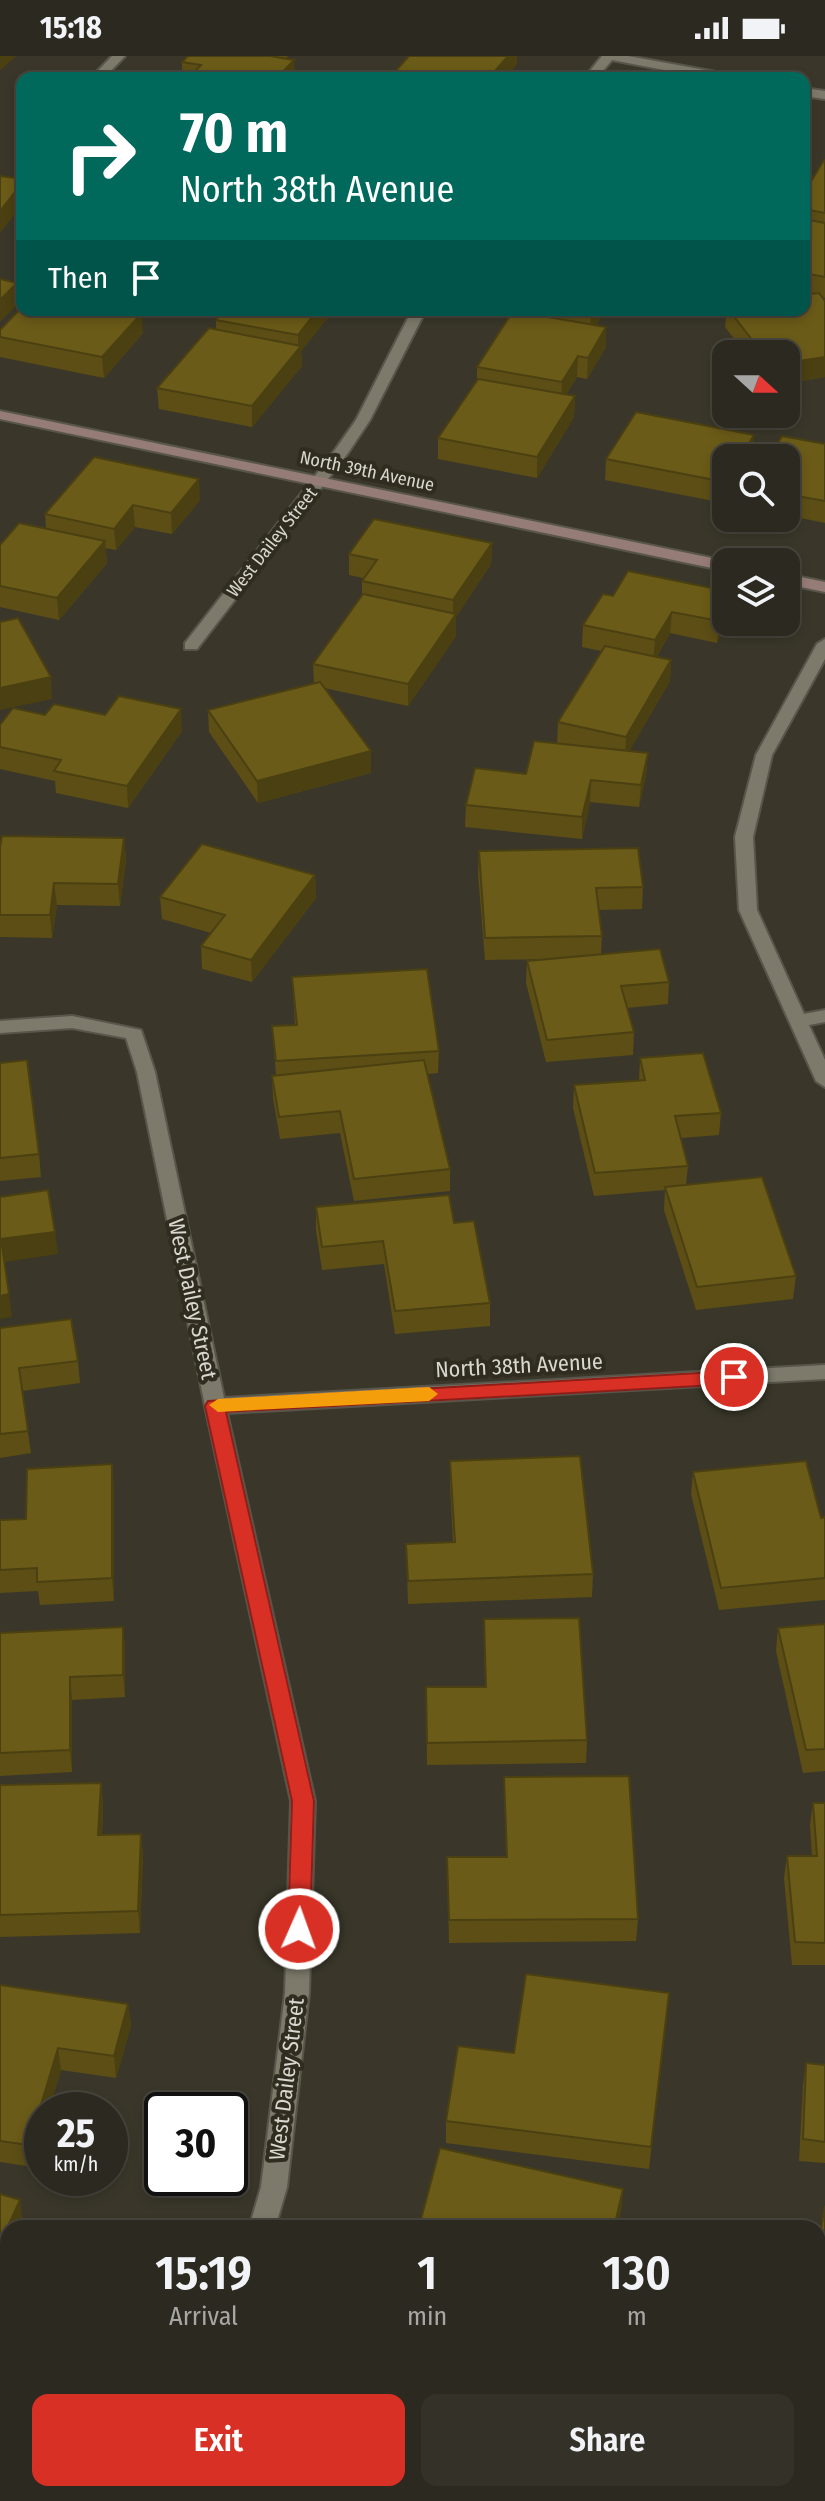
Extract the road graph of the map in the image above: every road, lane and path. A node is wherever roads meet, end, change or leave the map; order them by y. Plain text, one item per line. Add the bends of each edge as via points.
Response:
1 (119, 56) edge
2 (608, 56) edge
3 (103, 72) edge
4 (595, 72) edge
5 (695, 72) edge
6 (416, 316) edge
7 (0, 415) edge
8 (320, 482) junction
9 (712, 563) edge
10 (800, 582) edge
11 (825, 587) edge
12 (825, 644) edge
13 (191, 646) dead end
14 (825, 1016) edge
15 (799, 1021) junction
16 (0, 1027) edge
17 (825, 1081) edge
18 (825, 1372) edge
19 (215, 1406) junction
20 (264, 2220) edge

1 - 3 street
2 - 4 street
2 - 5 street
6 - 8 street, West Dailey Street via 363,420
7 - 8 street, North 39th Avenue
8 - 9 street, North 39th Avenue
8 - 13 street, West Dailey Street
10 - 11 street
12 - 15 street via 764,755 744,837 748,910
14 - 15 street
15 - 17 street
16 - 19 street, West Dailey Street via 72,1022 134,1034
18 - 19 street, North 38th Avenue
19 - 20 street, West Dailey Street via 303,1801 297,1993 274,2187

